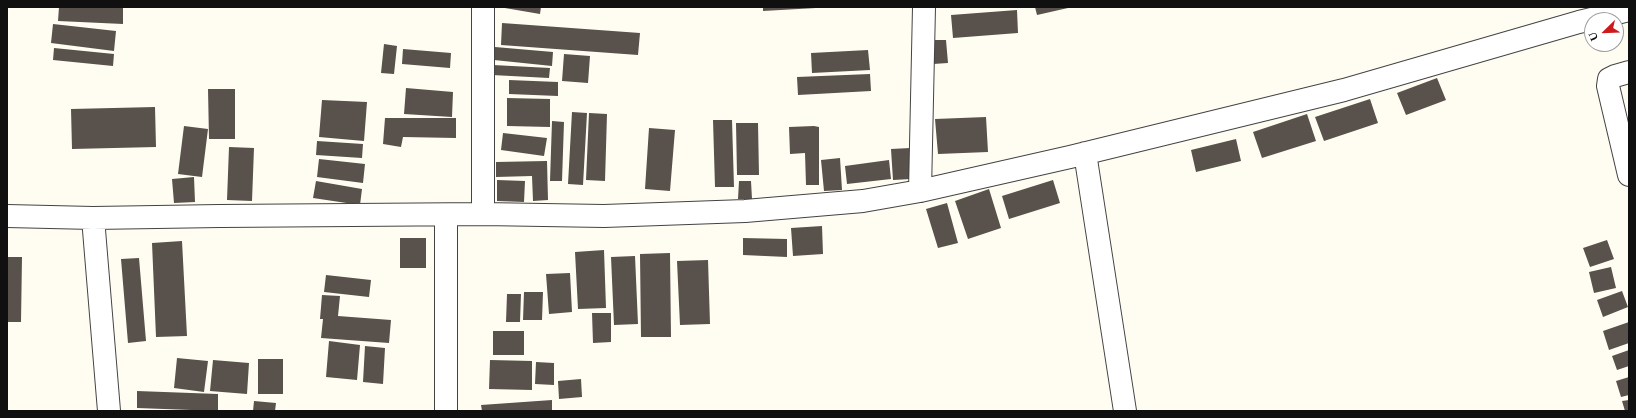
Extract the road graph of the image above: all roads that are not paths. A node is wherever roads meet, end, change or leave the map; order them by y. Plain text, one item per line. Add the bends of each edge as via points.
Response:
1 (483, 7) edge
2 (924, 7) edge
3 (1629, 10) edge
4 (1629, 72) edge
5 (1086, 153) junction
6 (1629, 175) edge
7 (920, 191) junction
8 (483, 214) junction
9 (7, 216) edge
10 (446, 216) junction
11 (93, 218) junction
12 (109, 411) edge
13 (446, 411) edge
14 (1125, 411) edge

1 - 8 street
2 - 7 street
3 - 5 street via 1344,90
4 - 6 street via 1609,79 1608,86
5 - 7 street
5 - 14 street
7 - 8 street via 863,201 745,210 604,216
8 - 10 street
9 - 11 street
10 - 11 street
10 - 13 street
11 - 12 street

